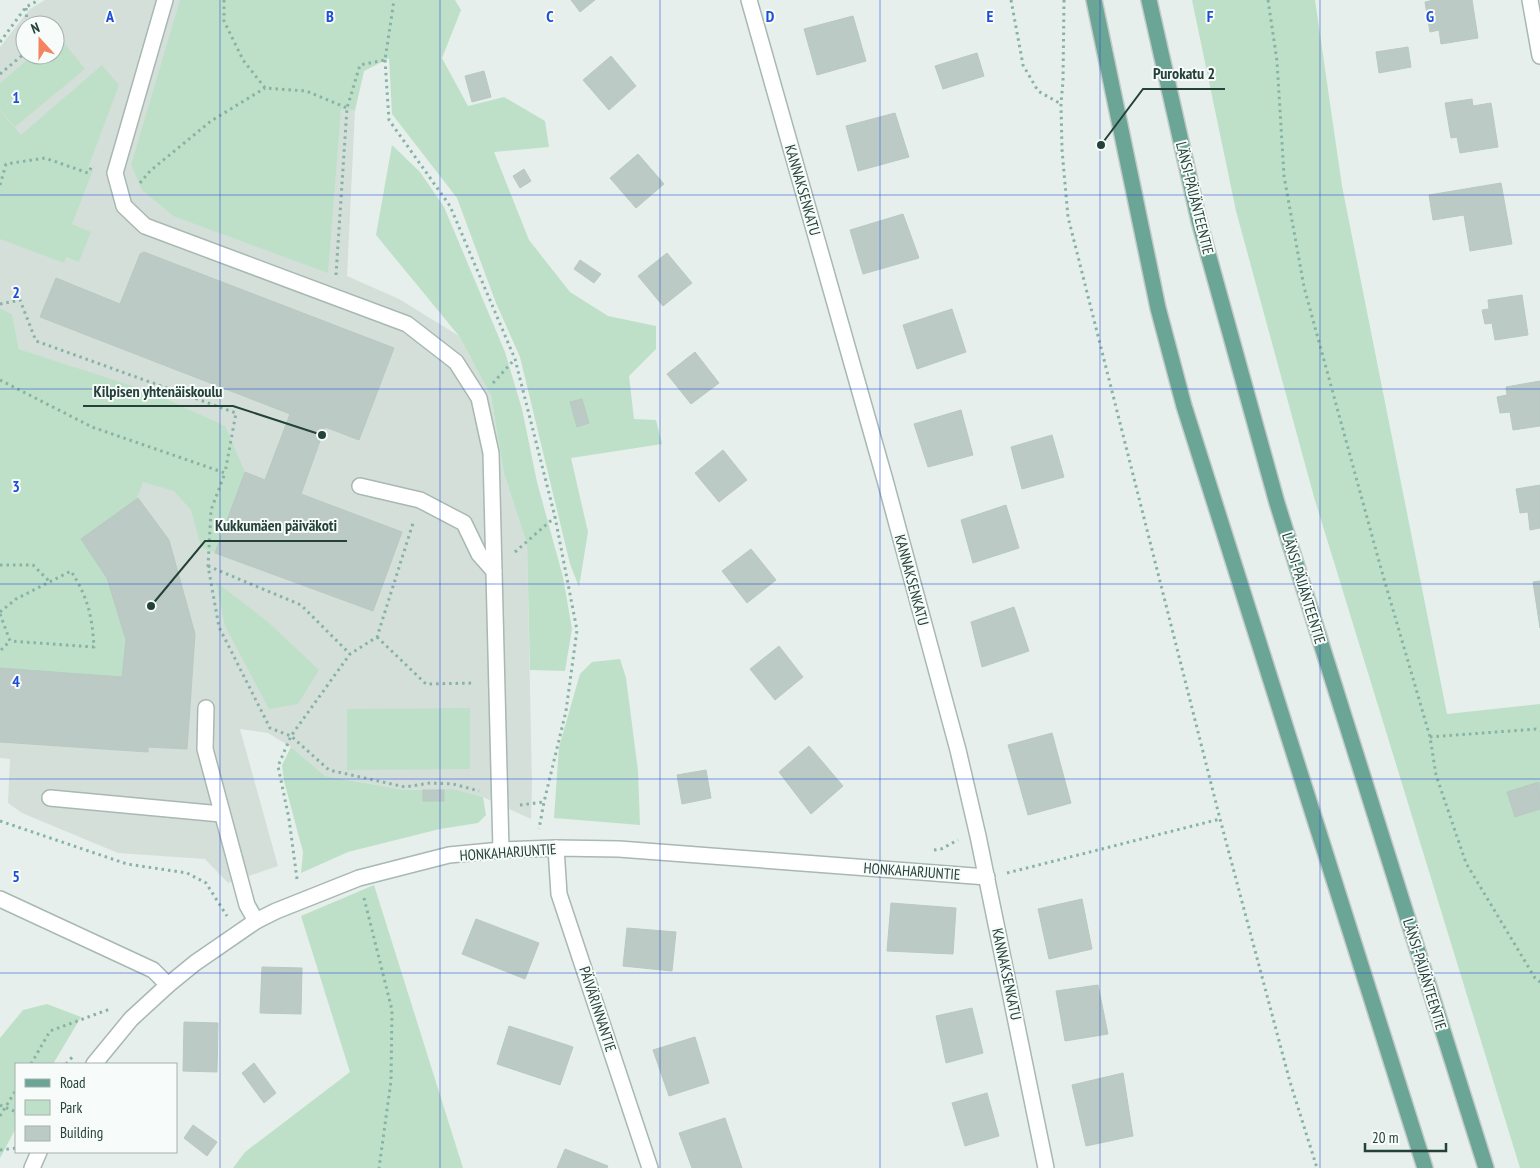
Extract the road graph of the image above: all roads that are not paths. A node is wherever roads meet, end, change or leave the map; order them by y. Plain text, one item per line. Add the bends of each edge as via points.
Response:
1 (165, 0) edge
2 (749, 0) edge
3 (1094, 0) edge
4 (1149, 0) edge
5 (1530, 0) edge
6 (1540, 56) edge
7 (360, 486) dead end
8 (494, 571) junction
9 (206, 708) dead end
10 (50, 798) dead end
11 (221, 814) junction
12 (556, 848) junction
13 (501, 850) junction
14 (987, 877) junction
15 (0, 899) edge
16 (256, 921) junction
17 (168, 985) junction
18 (95, 1063) edge
19 (39, 1153) edge
20 (32, 1168) edge
21 (650, 1168) edge
22 (1046, 1168) edge
23 (1425, 1168) edge
24 (1486, 1168) edge

1 - 8 street via 115,173 124,206 144,226 407,324 456,362 479,398 491,453
2 - 14 street, KANNAKSENKATU via 885,480 958,750
3 - 23 main road via 1158,308 1182,397
4 - 24 main road, LÄNSI-PÄIJÄNTEENTIE via 1199,221 1277,503
5 - 6 street
7 - 8 street via 420,500 464,523 479,554
8 - 13 street
9 - 11 street via 205,749
10 - 11 street
11 - 16 street via 247,905
12 - 13 street, HONKAHARJUNTIE
12 - 14 street, HONKAHARJUNTIE via 619,849
12 - 21 street, PÄIVÄRINNANTIE via 560,894
13 - 16 street, HONKAHARJUNTIE via 449,856 359,878
14 - 22 street, KANNAKSENKATU
15 - 17 street via 152,970
16 - 17 street, HONKAHARJUNTIE
17 - 18 street, HONKAHARJUNTIE via 131,1019
19 - 20 street

